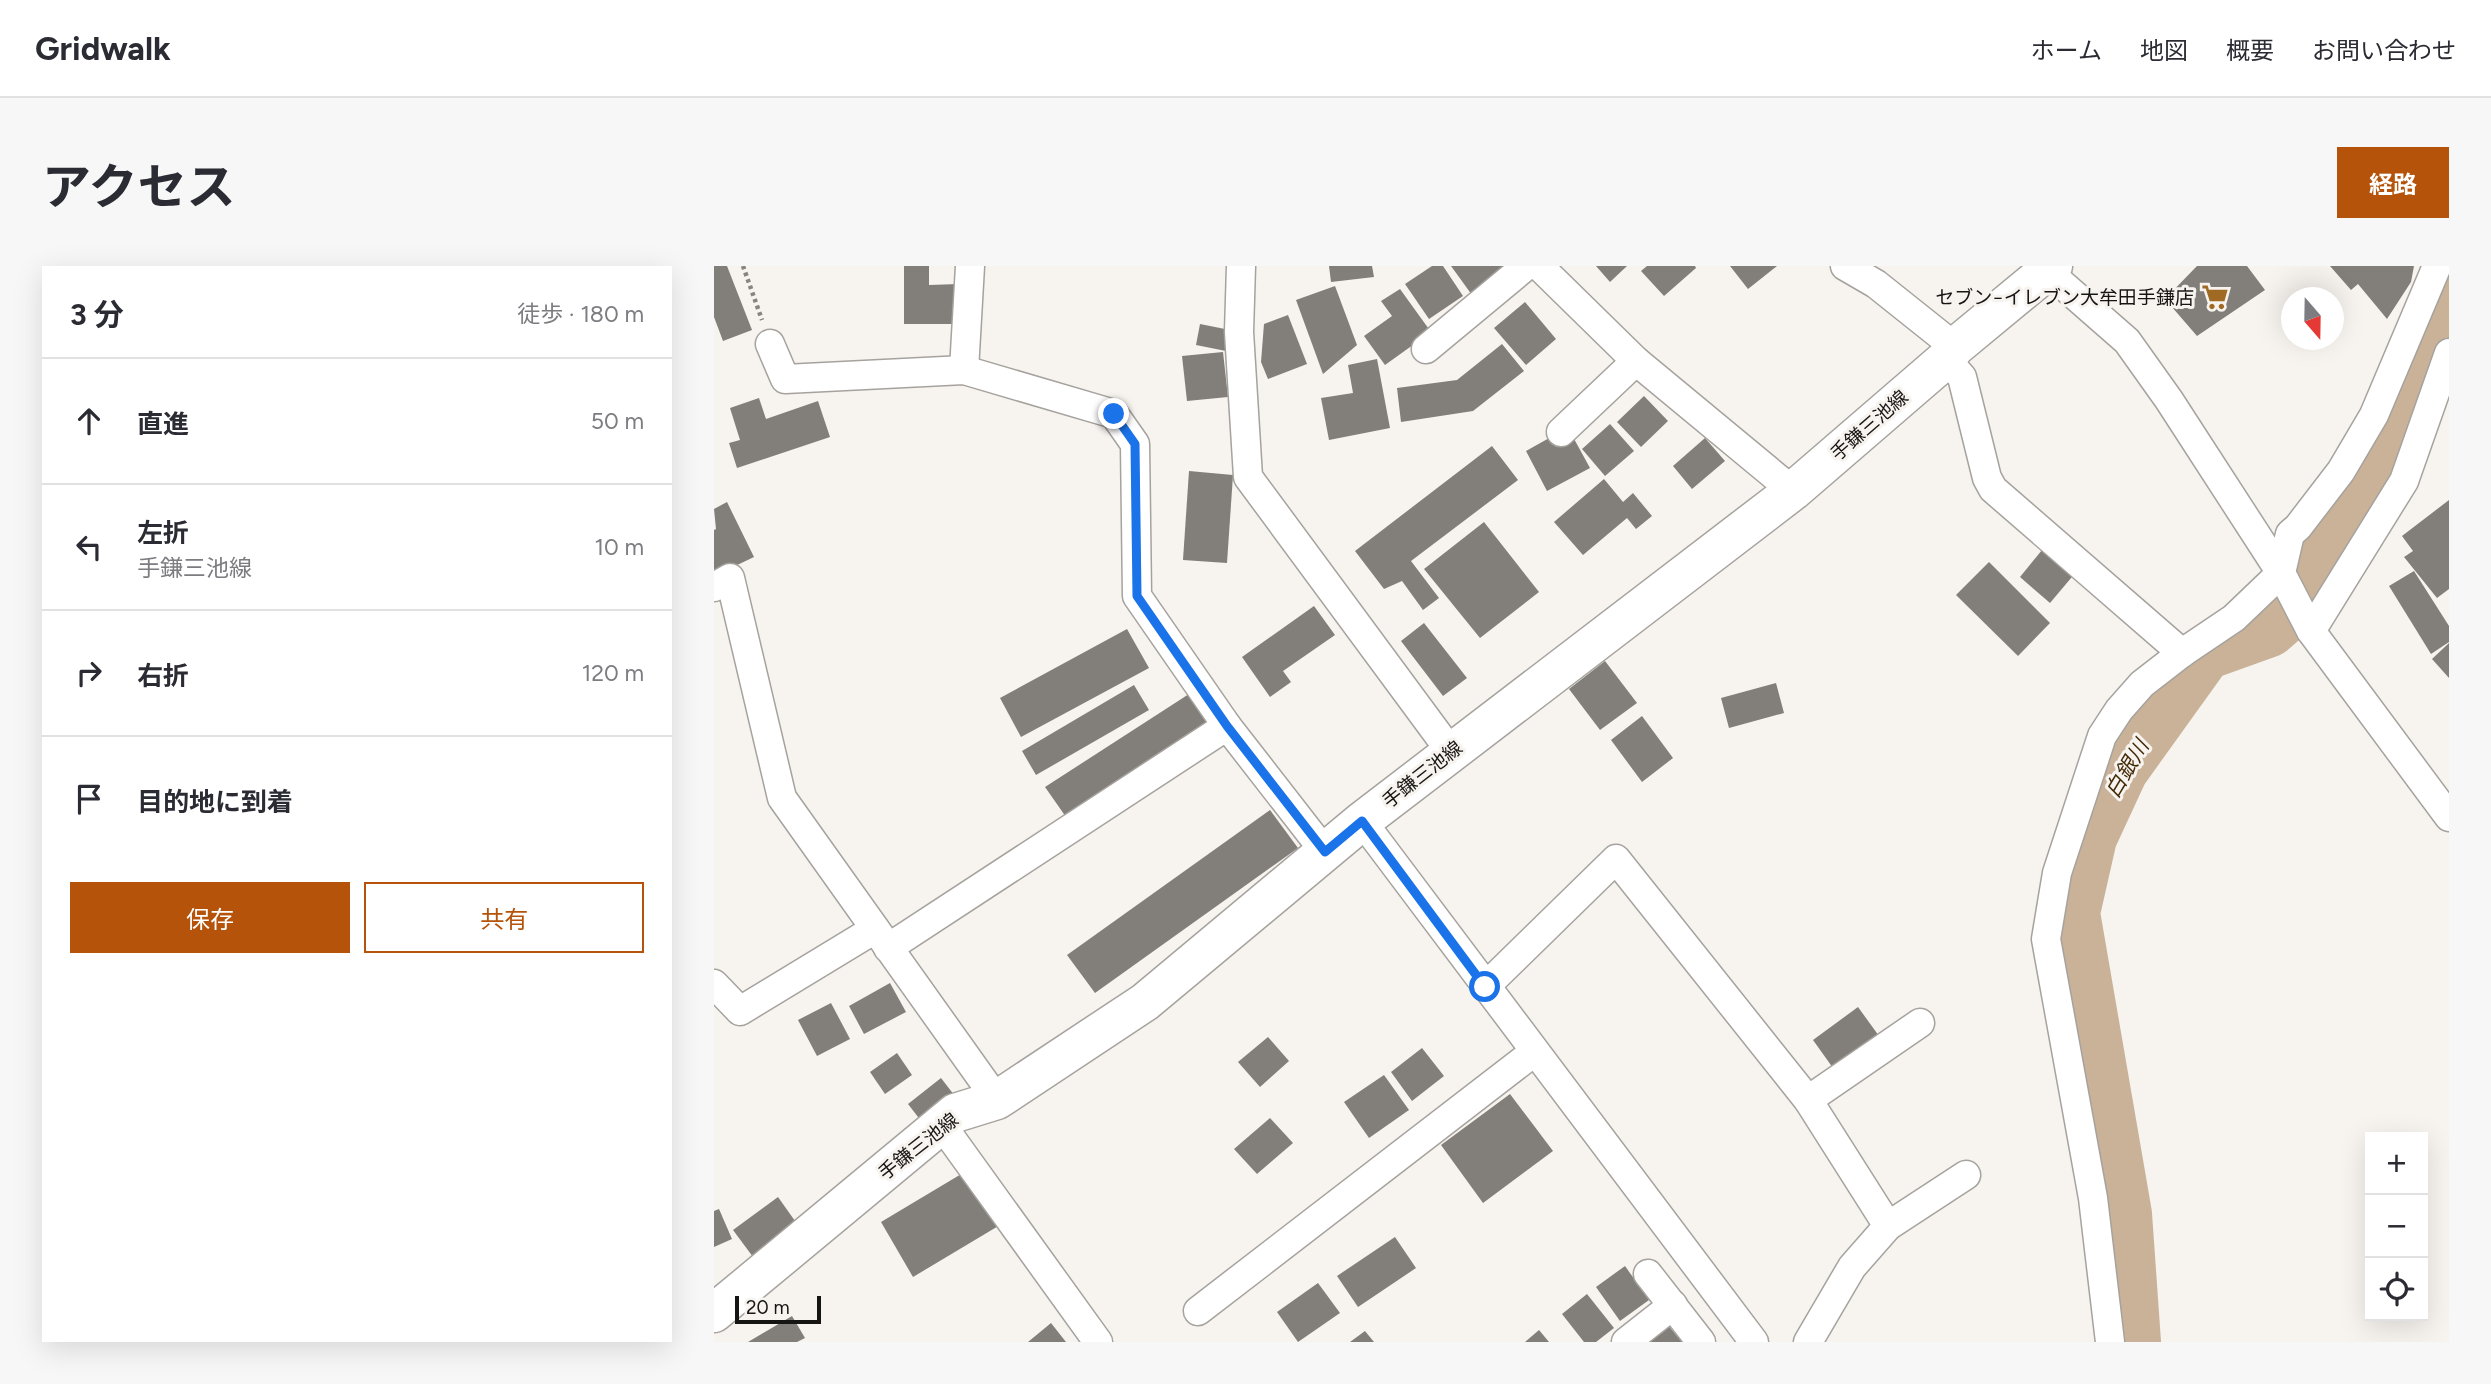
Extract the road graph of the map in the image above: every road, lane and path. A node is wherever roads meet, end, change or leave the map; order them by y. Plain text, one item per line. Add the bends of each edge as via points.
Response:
1 (743, 266) edge
2 (970, 266) edge
3 (1241, 266) edge
4 (1527, 266) edge
5 (1539, 266) edge
6 (1845, 266) edge
7 (2437, 266) edge
8 (2050, 269) edge
9 (770, 344) joint
10 (1426, 349) dead end
11 (1950, 353) junction
12 (2449, 353) edge
13 (1636, 361) junction
14 (964, 370) junction
15 (1561, 432) dead end
16 (1794, 491) junction
17 (2281, 573) junction
18 (714, 587) edge
19 (2311, 631) junction
20 (2182, 653) junction
21 (1227, 726) junction
22 (1451, 752) junction
23 (2449, 817) edge
24 (1362, 821) junction
25 (1325, 852) junction
26 (882, 939) junction
27 (714, 984) edge
28 (1485, 987) junction
29 (1920, 1023) dead end
30 (1534, 1052) junction
31 (997, 1100) junction
32 (1808, 1100) junction
33 (942, 1124) junction
34 (1966, 1175) dead end
35 (1888, 1226) junction
36 (1648, 1274) dead end
37 (1673, 1305) junction
38 (1726, 1305) junction
39 (1198, 1311) dead end
40 (714, 1313) edge
41 (1698, 1338) edge
42 (1098, 1342) edge
43 (1626, 1342) edge
44 (1754, 1342) edge
45 (1808, 1342) edge
46 (2110, 1342) edge

1 - 9 path
2 - 14 street
3 - 22 street via 1239,332 1248,477
4 - 10 street
5 - 13 street
6 - 11 street via 1876,284
7 - 17 street via 2374,415 2341,471 2290,534
8 - 11 main road, 手鎌三池線
8 - 17 street via 2127,341
9 - 14 street via 785,379
11 - 16 main road, 手鎌三池線
11 - 20 street via 1962,377 1993,489
12 - 19 street via 2404,481
13 - 15 street
13 - 16 street
14 - 21 street via 1114,414 1135,444 1137,596
16 - 22 main road, 手鎌三池線
17 - 19 street
17 - 20 street via 2234,618
18 - 26 street via 730,578 782,798
19 - 23 street
20 - 46 street via 2142,684 2102,736 2057,873 2046,939 2093,1198
21 - 25 street
21 - 26 street
22 - 24 main road, 手鎌三池線
24 - 25 main road, 手鎌三池線
24 - 28 street
25 - 31 main road, 手鎌三池線 via 1144,1002
26 - 27 street via 740,1011
26 - 31 street
28 - 30 street
28 - 32 street via 1616,859
29 - 32 street
30 - 38 street
30 - 39 street
31 - 33 main road, 手鎌三池線 via 955,1113
32 - 35 street
33 - 40 main road, 手鎌三池線
33 - 42 street
34 - 35 street
35 - 45 street via 1852,1267
36 - 37 street
37 - 41 street
37 - 43 street
38 - 41 street
38 - 44 street

